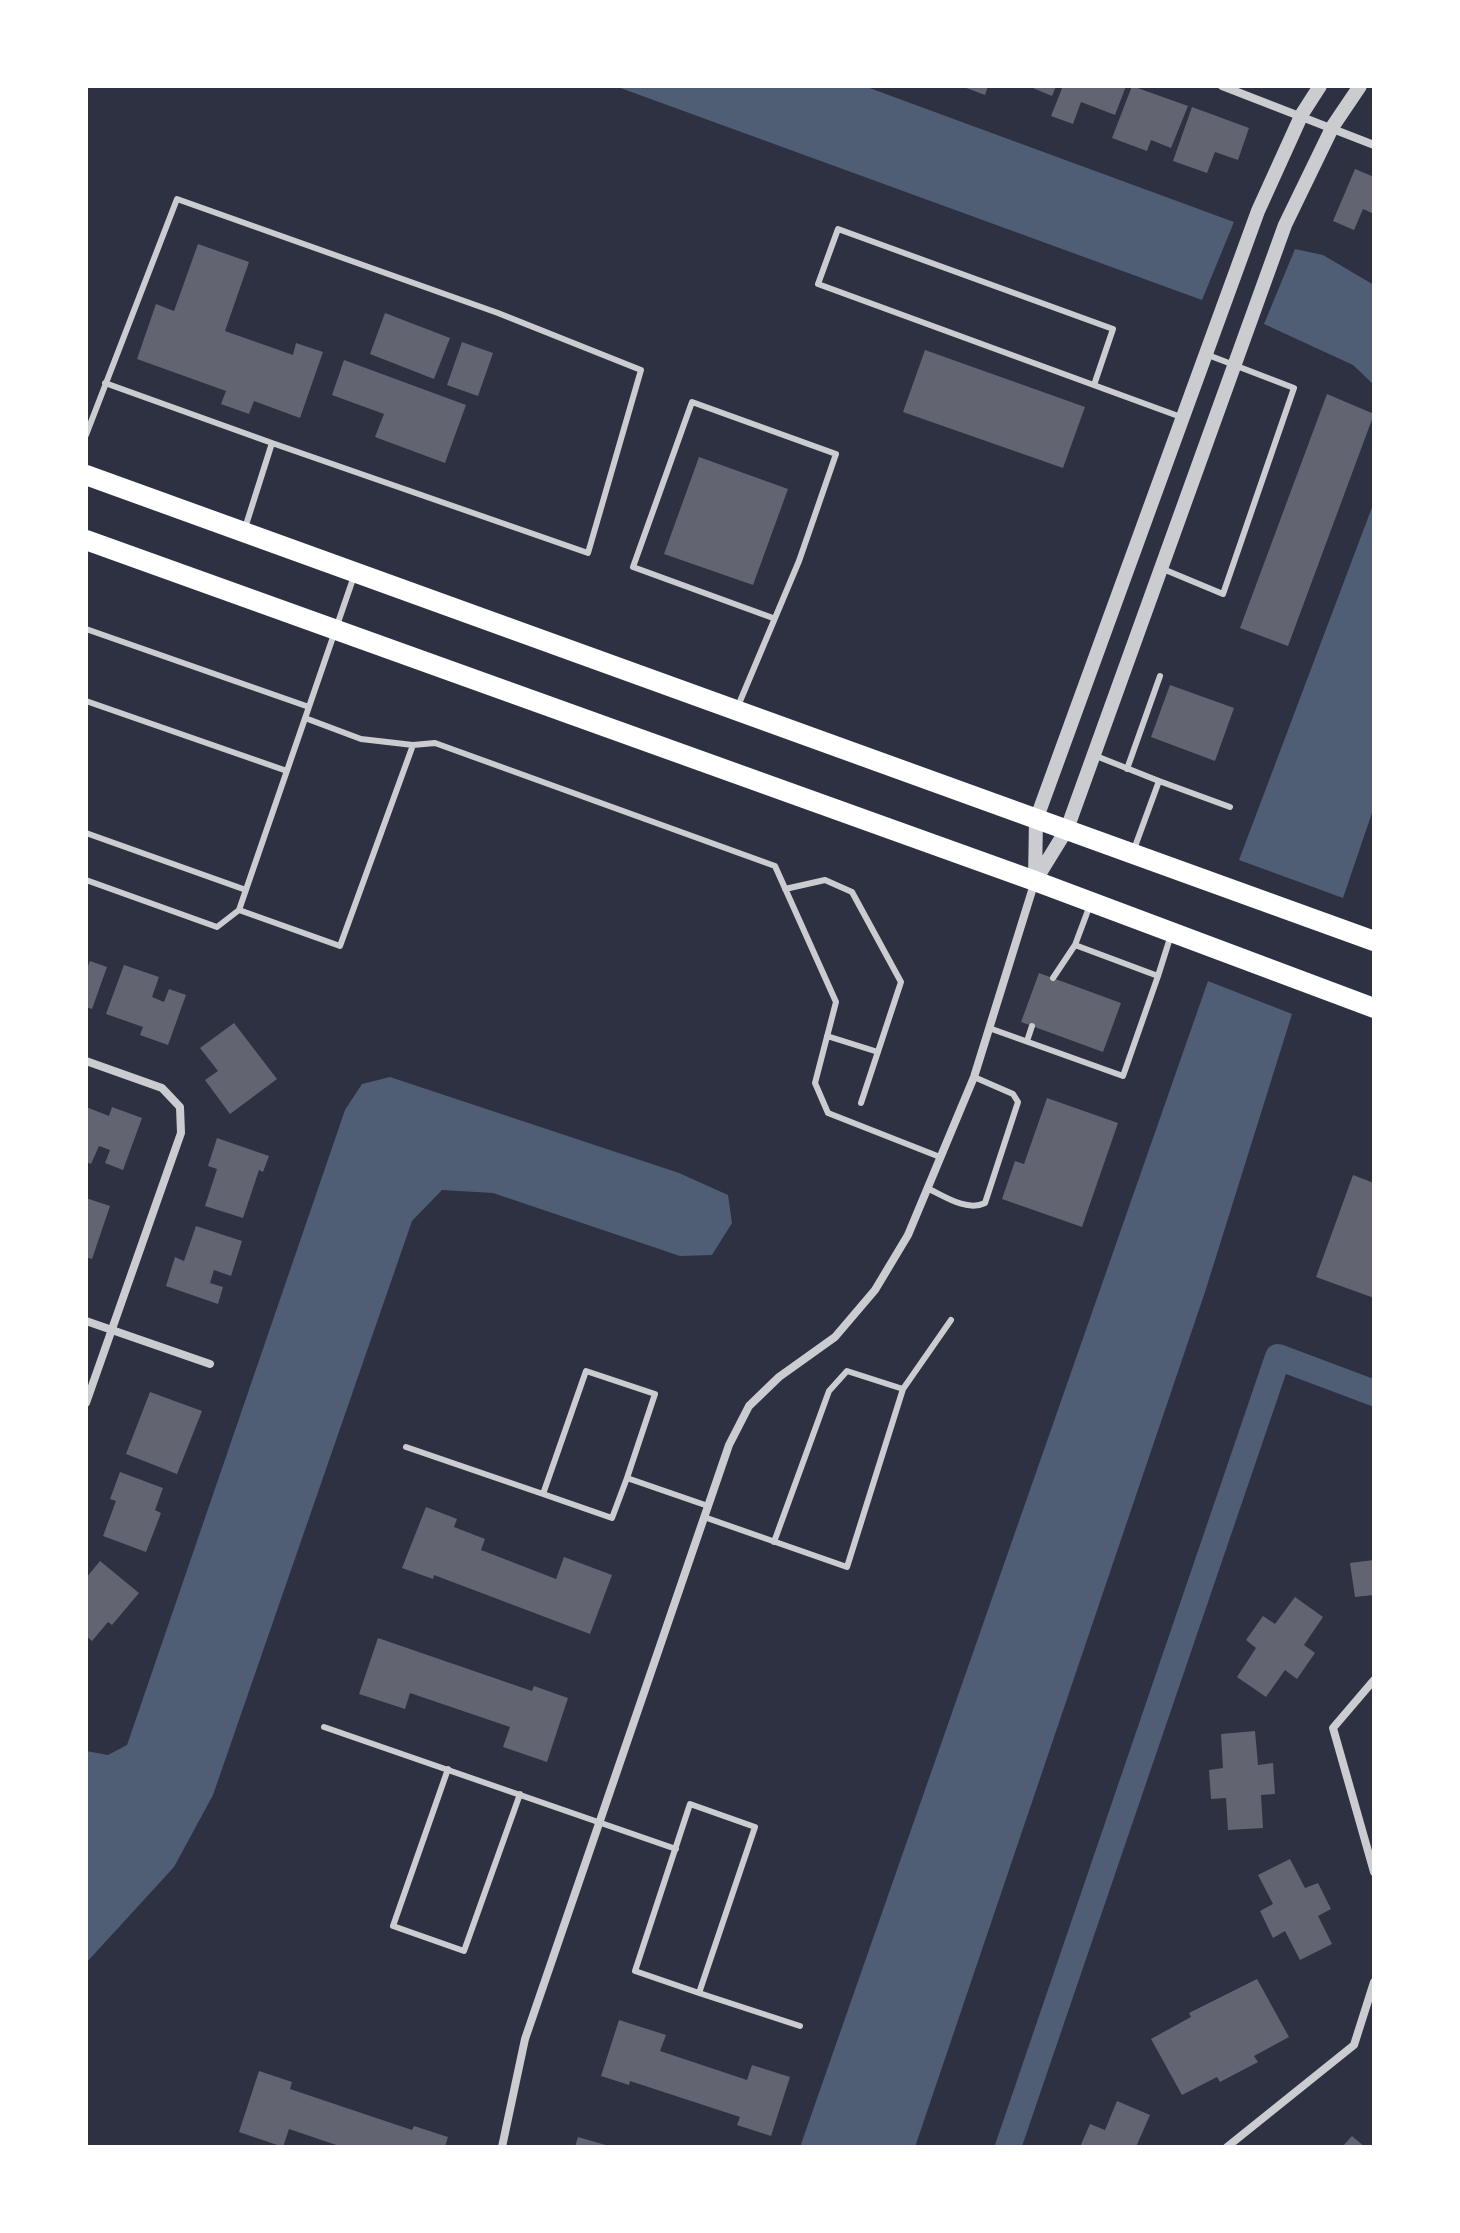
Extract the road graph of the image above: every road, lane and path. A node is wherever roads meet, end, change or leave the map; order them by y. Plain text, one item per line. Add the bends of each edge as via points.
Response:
1 (1222, 86) edge
2 (1320, 86) edge
3 (1360, 86) edge
4 (1302, 114) junction
5 (1333, 126) junction
6 (1374, 145) edge
7 (1208, 355) junction
8 (1234, 365) junction
9 (105, 383) junction
10 (1094, 385) junction
11 (1181, 417) junction
12 (86, 435) edge
13 (272, 443) junction
14 (86, 475) edge
15 (244, 532) junction
16 (86, 540) edge
17 (1163, 569) junction
18 (355, 572) junction
19 (773, 618) junction
20 (86, 629) edge
21 (335, 632) junction
22 (1160, 676) dead end
23 (86, 701) edge
24 (309, 707) junction
25 (736, 710) junction
26 (305, 718) junction
27 (413, 745) junction
28 (1093, 754) junction
29 (1127, 769) junction
30 (287, 771) junction
31 (1159, 781) junction
32 (1230, 807) dead end
33 (1036, 820) junction
34 (1067, 829) junction
35 (86, 833) edge
36 (1132, 854) junction
37 (86, 880) edge
38 (1035, 881) junction
39 (785, 889) junction
40 (246, 890) junction
41 (1091, 902) junction
42 (239, 910) junction
43 (1172, 932) junction
44 (1374, 941) edge
45 (1075, 945) junction
46 (1158, 976) junction
47 (1053, 978) dead end
48 (1374, 1008) edge
49 (1032, 1026) dead end
50 (989, 1028) junction
51 (827, 1036) junction
52 (1027, 1041) junction
53 (878, 1052) junction
54 (86, 1061) edge
55 (974, 1077) junction
56 (861, 1103) dead end
57 (940, 1157) junction
58 (927, 1188) junction
59 (951, 1320) dead end
60 (86, 1321) edge
61 (113, 1331) junction
62 (210, 1364) dead end
63 (903, 1389) junction
64 (86, 1403) edge
65 (406, 1447) dead end
66 (627, 1478) junction
67 (543, 1494) junction
68 (708, 1506) junction
69 (704, 1517) junction
70 (774, 1542) junction
71 (1374, 1680) edge
72 (324, 1727) dead end
73 (448, 1769) junction
74 (520, 1794) junction
75 (598, 1821) junction
76 (676, 1849) junction
77 (1374, 1872) edge
78 (1374, 1982) edge
79 (699, 1993) junction
80 (800, 2026) dead end
81 (502, 2147) edge
82 (1227, 2147) edge

1 - 4 street
2 - 4 street
3 - 5 street
4 - 5 street
4 - 7 street via 1258,211
5 - 6 street
5 - 8 street via 1285,225
7 - 8 lane
7 - 11 street
8 - 17 street
8 - 17 lane via 1294,388 1223,594
9 - 12 lane
9 - 13 lane
9 - 13 lane via 177,199 498,313 641,370 588,553
10 - 10 lane via 818,284 838,229 1113,329
10 - 11 lane
11 - 33 street
13 - 15 lane
14 - 15 main road
15 - 18 main road
16 - 21 main road
17 - 28 street
18 - 21 lane
18 - 25 main road
19 - 19 lane via 836,454 692,402 633,567
19 - 25 lane
20 - 24 lane
21 - 24 lane
21 - 38 main road
22 - 29 lane
23 - 30 lane
24 - 26 lane
25 - 33 main road
26 - 27 lane via 361,739
26 - 30 lane
27 - 39 lane via 435,743 775,866
27 - 42 lane via 340,946
28 - 29 lane
28 - 34 street
29 - 31 lane
30 - 40 lane
31 - 32 lane
31 - 36 lane
33 - 34 main road
33 - 38 street
34 - 36 main road
34 - 38 street
35 - 40 lane
36 - 44 main road
37 - 42 lane via 217,927
38 - 41 main road
38 - 50 street
39 - 51 lane via 836,1002
39 - 53 lane via 825,880 852,892 901,982
40 - 42 lane
41 - 43 main road
41 - 45 lane
43 - 46 lane
43 - 48 main road
45 - 46 lane
45 - 47 lane
46 - 52 lane via 1123,1076
49 - 52 lane
50 - 52 lane
50 - 55 street
51 - 53 lane
51 - 57 lane via 815,1083 828,1113
53 - 56 lane
54 - 61 street via 162,1088 180,1107 181,1133
55 - 57 street
55 - 58 lane via 1013,1094 1018,1102 985,1203 977,1207
57 - 58 street
58 - 68 street via 908,1235 875,1290 835,1337 749,1406
59 - 63 lane
60 - 61 street
61 - 62 street
61 - 64 street
63 - 70 lane via 847,1371 829,1391
63 - 70 lane via 847,1567
65 - 67 lane
66 - 67 lane via 612,1518
66 - 67 lane via 655,1394 586,1371
66 - 68 lane
68 - 69 street
69 - 70 lane
69 - 75 street
71 - 77 street via 1333,1728
72 - 73 lane
73 - 74 lane
73 - 74 lane via 393,1926 464,1951
74 - 75 lane
75 - 76 lane
75 - 81 street via 525,2039
76 - 79 lane via 635,1971
76 - 79 lane via 690,1804 755,1827
78 - 82 street via 1354,2045
79 - 80 lane

